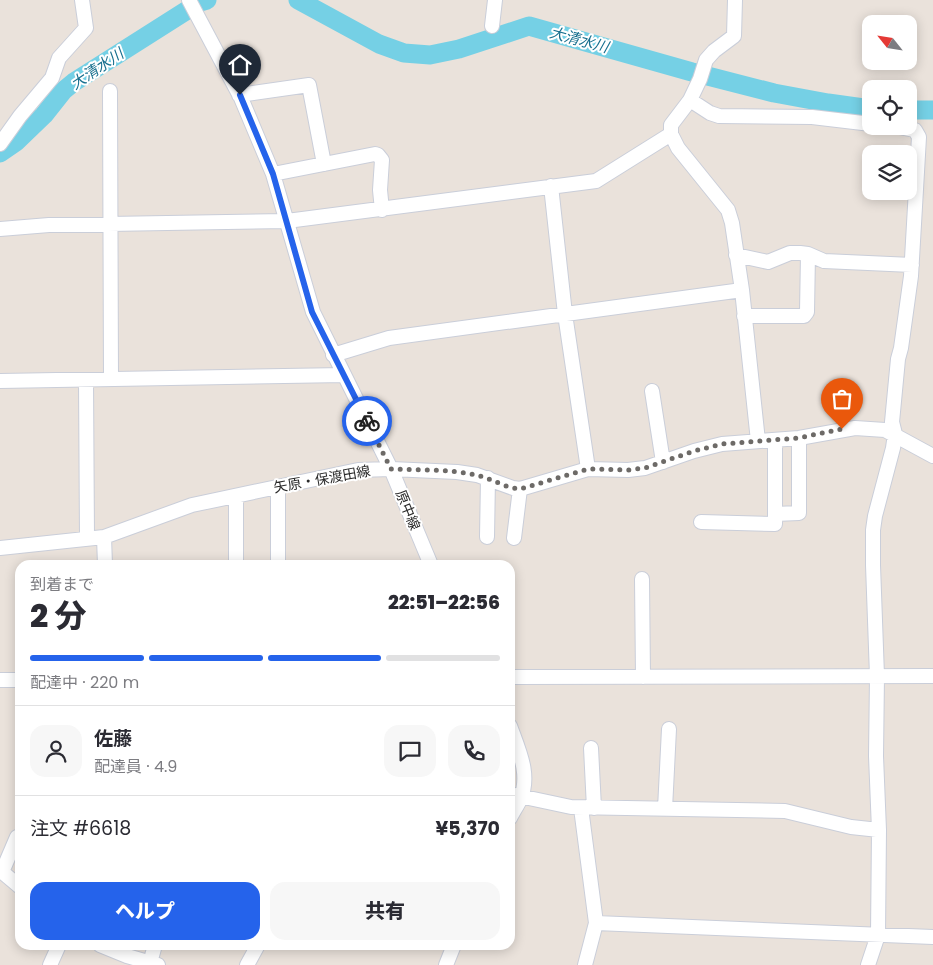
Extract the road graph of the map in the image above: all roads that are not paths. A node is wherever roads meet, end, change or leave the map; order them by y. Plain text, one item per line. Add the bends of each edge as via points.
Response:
1 (82, 0) edge
2 (189, 0) edge
3 (496, 0) edge
4 (735, 0) edge
5 (492, 26) dead end
6 (110, 92) dead end
7 (240, 95) junction
8 (690, 100) junction
9 (862, 123) edge
10 (671, 134) junction
11 (917, 134) edge
12 (0, 144) edge
13 (324, 164) junction
14 (273, 174) junction
15 (551, 186) junction
16 (382, 210) junction
17 (287, 221) junction
18 (111, 224) junction
19 (0, 229) edge
20 (808, 254) junction
21 (736, 256) junction
22 (912, 265) junction
23 (742, 290) junction
24 (565, 314) junction
25 (744, 316) junction
26 (333, 355) junction
27 (344, 375) junction
28 (110, 379) junction
29 (86, 380) junction
30 (0, 381) edge
31 (652, 391) dead end
32 (895, 434) junction
33 (798, 438) junction
34 (775, 440) junction
35 (758, 441) junction
36 (933, 456) edge
37 (663, 462) junction
38 (391, 469) junction
39 (588, 469) junction
40 (488, 478) junction
41 (278, 487) junction
42 (520, 489) junction
43 (236, 496) junction
44 (775, 514) junction
45 (701, 522) dead end
46 (104, 537) junction
47 (487, 537) dead end
48 (87, 538) junction
49 (514, 538) dead end
50 (0, 548) edge
51 (104, 560) edge
52 (236, 560) edge
53 (278, 560) edge
54 (429, 560) edge
55 (642, 579) dead end
56 (877, 676) junction
57 (933, 676) edge
58 (515, 677) edge
59 (643, 677) junction
60 (0, 680) edge
61 (15, 680) edge
62 (669, 729) dead end
63 (515, 741) edge
64 (591, 748) dead end
65 (515, 796) edge
66 (587, 808) junction
67 (665, 809) junction
68 (879, 830) junction
69 (15, 841) edge
70 (1, 871) edge
71 (15, 883) edge
72 (596, 923) junction
73 (878, 935) junction
74 (933, 937) edge
75 (57, 950) edge
76 (112, 950) edge
77 (155, 950) edge
78 (255, 950) edge
79 (452, 950) edge
80 (154, 964) edge
81 (50, 965) edge
82 (247, 965) edge
83 (446, 965) edge
84 (586, 965) edge
85 (868, 965) edge

1 - 12 street via 86,28 59,58 52,78
2 - 7 street, 原中線
3 - 5 street
4 - 8 street via 734,36 706,60
6 - 18 street
7 - 13 street via 309,85
7 - 14 street, 原中線
8 - 9 street via 719,116 812,117
8 - 10 street via 670,125
10 - 15 street via 596,181
10 - 21 street via 678,148 728,210
11 - 22 street
13 - 14 street
13 - 16 street via 378,155 382,160
14 - 17 street, 原中線
15 - 16 street
15 - 24 street
16 - 17 street
17 - 18 street
17 - 26 street, 原中線 via 312,312
18 - 19 street
18 - 28 street
20 - 21 street via 790,253 768,262
20 - 22 street via 824,261
20 - 25 street via 807,312 804,316
21 - 23 street
22 - 32 street via 898,359 892,422
23 - 24 street
23 - 25 street
24 - 26 street via 389,338
24 - 39 street
25 - 35 street
26 - 27 street, 原中線
27 - 28 street
27 - 38 street, 原中線
28 - 29 street
29 - 30 street
29 - 48 street
31 - 37 street
32 - 33 street via 855,428
32 - 36 street
32 - 56 street via 873,530
33 - 34 street
33 - 44 street via 799,513
34 - 35 street
34 - 44 street
35 - 37 street via 722,444
37 - 39 street via 628,470
38 - 40 street, 矢原・保渡田線 via 457,472
38 - 41 street, 矢原・保渡田線 via 358,470
38 - 54 street, 原中線
39 - 42 street
40 - 42 street, 矢原・保渡田線
40 - 47 street
41 - 43 street, 矢原・保渡田線
41 - 53 street
42 - 49 street
43 - 46 street, 矢原・保渡田線 via 192,505
43 - 52 street
44 - 45 street via 775,524
46 - 48 street, 矢原・保渡田線
46 - 51 street
48 - 50 street, 矢原・保渡田線
55 - 59 street
56 - 57 street
56 - 59 street
56 - 68 street
58 - 59 street
60 - 61 street
62 - 67 street
63 - 65 street via 525,778
64 - 66 street
65 - 66 street via 571,808
66 - 67 street
66 - 72 street
67 - 68 street via 785,811 851,827
68 - 73 street
69 - 70 street
70 - 71 street
72 - 73 street
72 - 84 street
73 - 74 street
73 - 85 street
75 - 81 street
76 - 80 street
77 - 80 street
78 - 82 street
79 - 83 street

